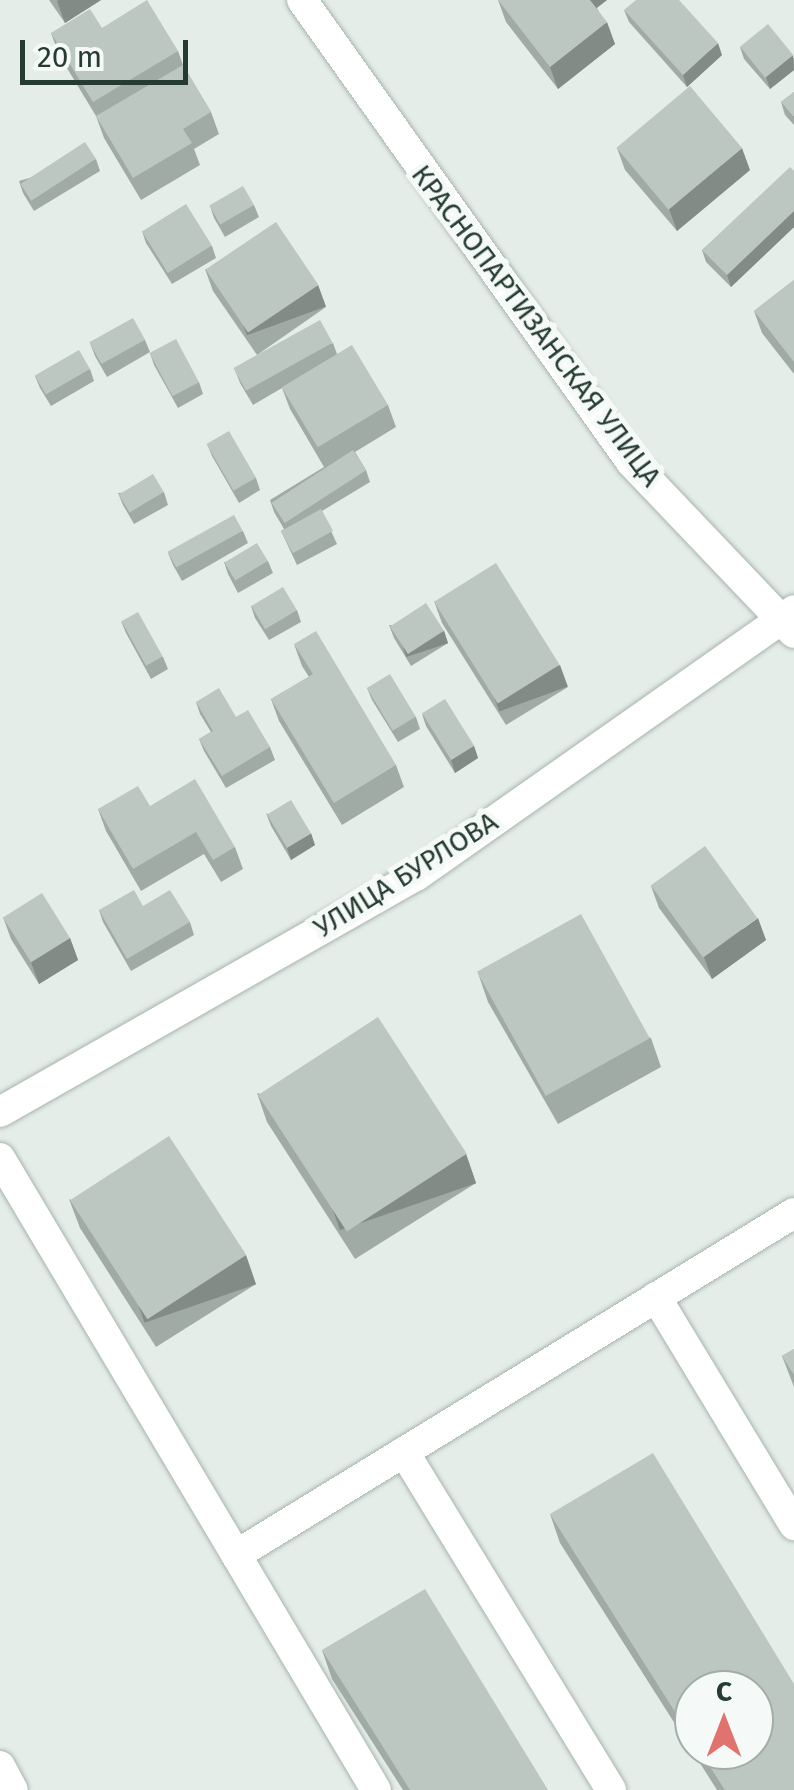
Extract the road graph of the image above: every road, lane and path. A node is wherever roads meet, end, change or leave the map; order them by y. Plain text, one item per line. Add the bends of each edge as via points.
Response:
1 (302, 0) edge
2 (790, 621) edge
3 (0, 1112) edge
4 (0, 1158) edge
5 (794, 1213) edge
6 (656, 1298) junction
7 (404, 1452) junction
8 (794, 1525) edge
9 (236, 1555) junction
10 (0, 1766) edge
11 (13, 1790) edge
12 (376, 1790) edge
13 (612, 1790) edge

1 - 2 street, КРАСНОПАРТИЗАНСКАЯ УЛИЦА via 630,462
2 - 3 street, УЛИЦА БУРЛОВА via 416,876
4 - 9 street
5 - 6 street
6 - 7 street
6 - 8 street
7 - 9 street
7 - 13 street
9 - 12 street
10 - 11 street

